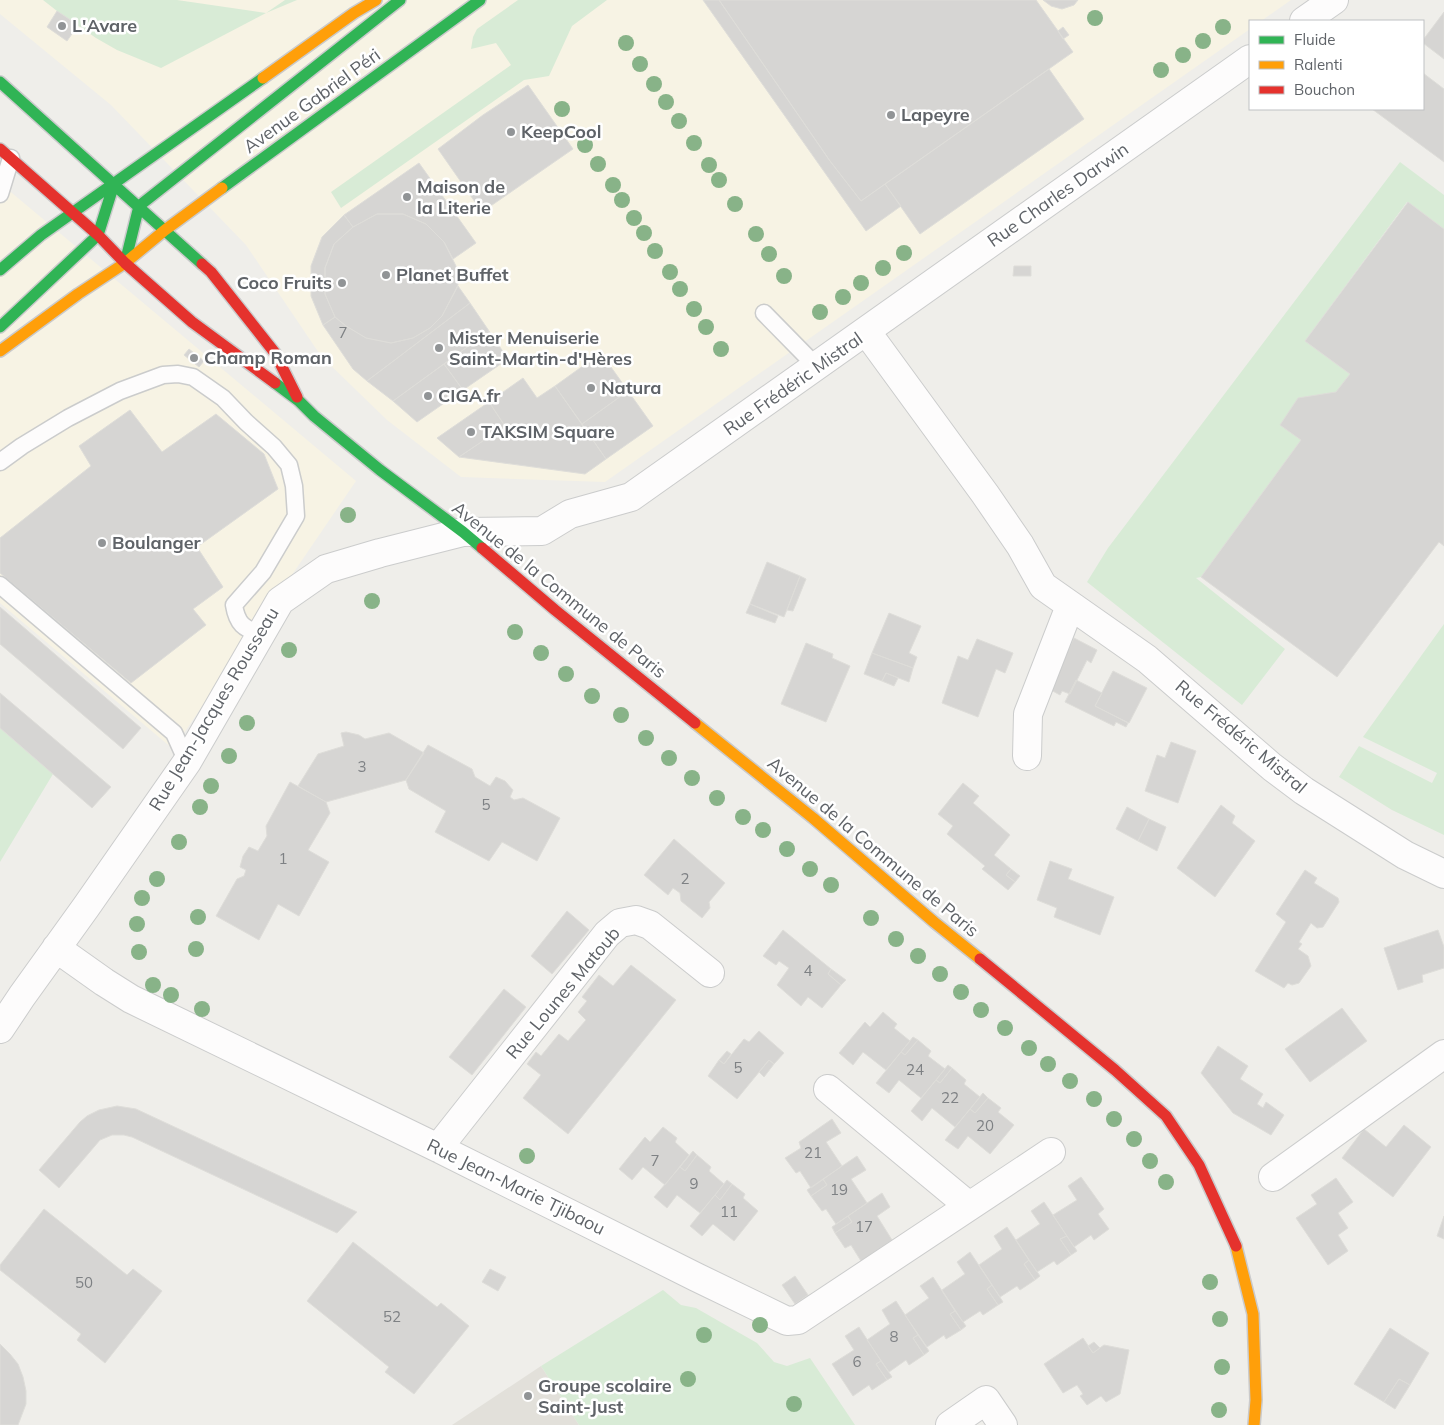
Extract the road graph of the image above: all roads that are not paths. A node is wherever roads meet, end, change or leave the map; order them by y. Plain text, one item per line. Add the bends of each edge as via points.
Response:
1 (376, 0) edge
2 (400, 0) edge
3 (480, 0) edge
4 (1334, 0) edge
5 (1305, 20) edge
6 (1249, 60) edge
7 (0, 82) edge
8 (5, 153) edge
9 (114, 184) junction
10 (0, 194) edge
11 (139, 206) junction
12 (73, 213) junction
13 (165, 230) junction
14 (98, 235) junction
15 (125, 263) junction
16 (0, 270) edge
17 (764, 313) dead end
18 (0, 327) edge
19 (866, 331) junction
20 (0, 351) edge
21 (816, 366) junction
22 (298, 401) junction
23 (0, 462) edge
24 (463, 532) junction
25 (0, 585) edge
26 (1070, 606) junction
27 (261, 634) junction
28 (1027, 756) dead end
29 (187, 762) junction
30 (1444, 874) edge
31 (56, 948) junction
32 (710, 973) dead end
33 (0, 1029) edge
34 (1444, 1054) edge
35 (828, 1089) dead end
36 (438, 1148) junction
37 (1051, 1152) dead end
38 (1274, 1177) dead end
39 (969, 1206) junction
40 (950, 1425) edge
41 (1003, 1425) edge
42 (1254, 1425) edge

1 - 9 main road
2 - 11 main road
3 - 13 main road, Avenue Gabriel Péri
4 - 5 street
6 - 19 street, Rue Charles Darwin
7 - 9 main road
8 - 10 lane
8 - 12 main road
9 - 11 main road
9 - 12 main road
9 - 14 main road
11 - 13 main road
11 - 15 main road
12 - 14 main road
12 - 16 main road
13 - 15 main road, Avenue Gabriel Péri
13 - 22 main road, Avenue de la Commune de Paris via 211,272 242,310 275,354
14 - 15 main road
14 - 18 main road
15 - 20 main road, Avenue Gabriel Péri
15 - 22 main road, Avenue de la Commune de Paris via 192,322
17 - 21 lane
19 - 21 street, Rue Frédéric Mistral
19 - 26 street, Rue Frédéric Mistral via 1020,544 1044,586
21 - 24 street, Rue Frédéric Mistral via 631,498 570,514 542,531
22 - 24 main road, Avenue de la Commune de Paris via 388,476
23 - 27 lane via 68,418 120,391 163,375 193,377 222,398 289,465 296,516 264,572 234,605 236,617 246,629
24 - 27 street, Rue Jean-Jacques Rousseau via 326,568 280,601
24 - 42 main road, Avenue de la Commune de Paris via 813,818 1166,1116 1199,1165 1235,1244 1253,1314
25 - 29 lane via 174,733
26 - 28 street via 1028,714
26 - 30 street, Rue Frédéric Mistral via 1148,659 1272,768 1304,791 1405,854
27 - 29 street, Rue Jean-Jacques Rousseau
29 - 31 street, Rue Jean-Jacques Rousseau
31 - 33 street, Rue Jean-Jacques Rousseau
31 - 36 street, Rue Jean-Marie Tjibaou via 131,999
32 - 36 street, Rue Lounes Matoub via 650,925 636,920 620,923 607,934
34 - 38 street
35 - 39 street
36 - 39 street, Rue Jean-Marie Tjibaou via 787,1321 798,1320
37 - 39 street, Rue Jean-Marie Tjibaou
40 - 41 street via 986,1400

